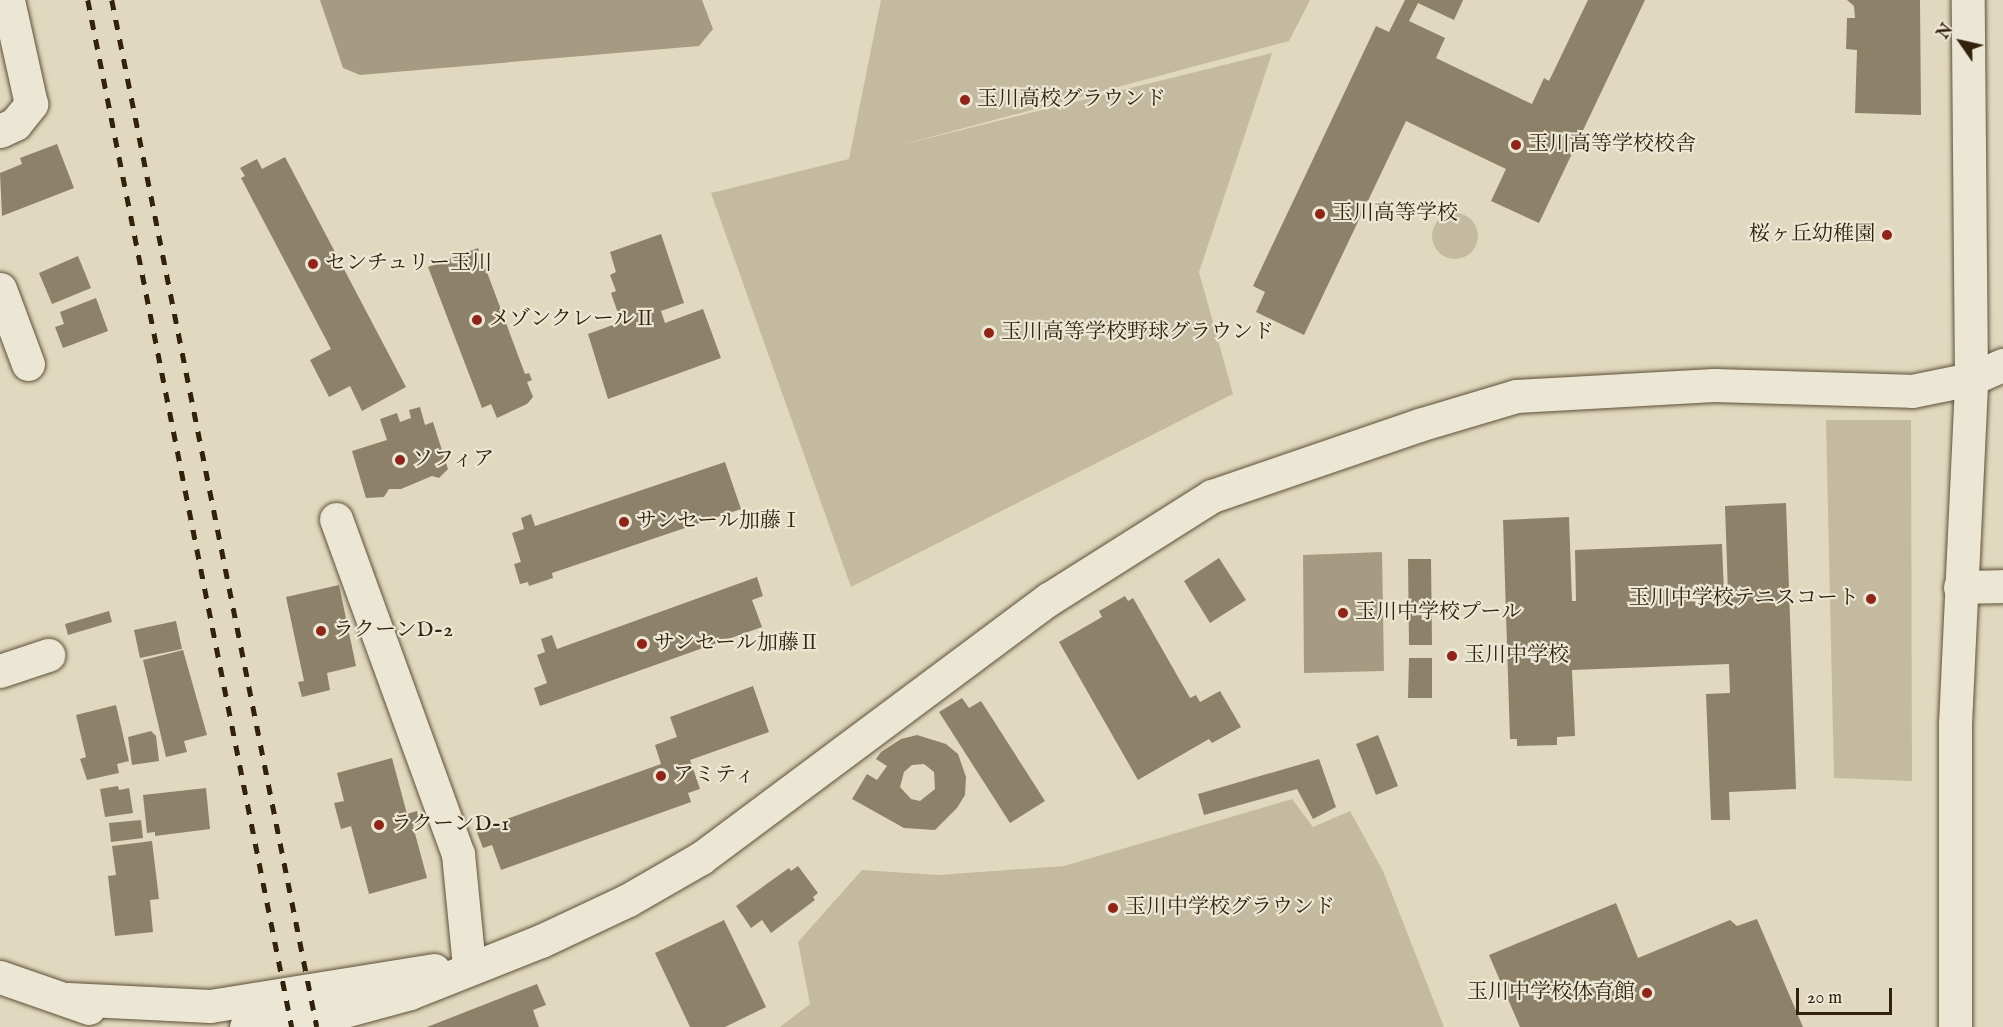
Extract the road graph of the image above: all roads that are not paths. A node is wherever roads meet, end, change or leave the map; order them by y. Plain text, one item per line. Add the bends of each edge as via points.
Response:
1 (8, 0) edge
2 (1968, 0) edge
3 (0, 131) edge
4 (0, 289) edge
5 (28, 364) dead end
6 (2003, 365) edge
7 (1971, 379) junction
8 (336, 519) dead end
9 (2003, 586) edge
10 (1960, 587) junction
11 (48, 655) dead end
12 (0, 671) edge
13 (469, 967) junction
14 (0, 977) edge
15 (68, 999) junction
16 (356, 1018) edge
17 (189, 1027) edge
18 (246, 1027) edge
19 (1955, 1027) edge

1 - 3 street via 31,104 15,124
2 - 7 street
4 - 5 street
6 - 7 street
7 - 10 street
7 - 13 street via 1912,391 1714,385 1516,396 1212,496 1049,599 701,858 589,918
8 - 13 street via 458,854
9 - 10 street
10 - 19 street via 1955,724
11 - 12 street
13 - 15 street via 405,972 210,1006
13 - 16 street
14 - 15 street
15 - 17 street via 111,1016
16 - 18 street

